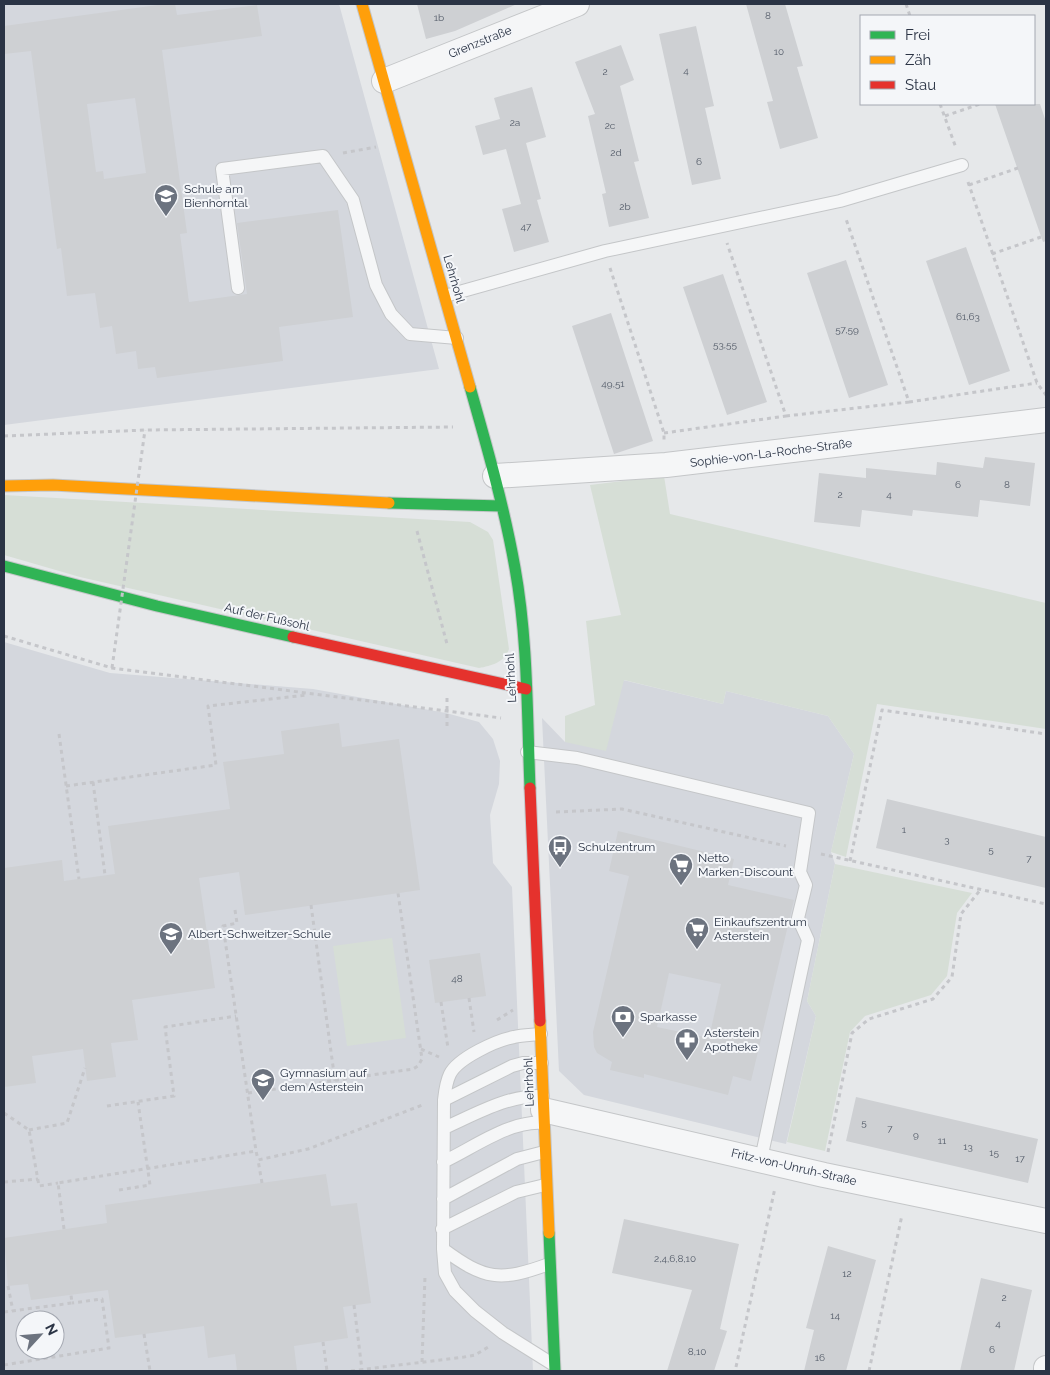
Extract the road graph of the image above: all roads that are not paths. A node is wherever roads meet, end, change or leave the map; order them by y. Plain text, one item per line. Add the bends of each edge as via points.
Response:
1 (362, 4) edge
2 (577, 4) edge
3 (384, 81) junction
4 (962, 165) road end
5 (238, 288) dead end
6 (445, 296) junction
7 (457, 338) junction
8 (1046, 420) edge
9 (495, 476) junction
10 (4, 486) edge
11 (502, 506) junction
12 (4, 566) edge
13 (526, 689) junction
14 (527, 752) junction
15 (541, 1034) junction
16 (542, 1063) junction
17 (444, 1100) junction
18 (543, 1110) junction
19 (444, 1128) junction
20 (544, 1152) junction
21 (770, 1161) junction
22 (443, 1162) junction
23 (546, 1185) junction
24 (443, 1199) junction
25 (1046, 1221) edge
26 (442, 1229) junction
27 (443, 1248) junction
28 (550, 1264) junction
29 (555, 1369) edge

1 - 3 street, Lehrhohl
2 - 3 street, Grenzstraße
3 - 6 street, Lehrhohl
4 - 6 lane via 840,202 604,251
5 - 7 lane via 222,169 322,156 353,200 376,285 391,314 410,334
6 - 7 street, Lehrhohl
7 - 9 street, Lehrhohl
8 - 9 street, Sophie-von-La-Roche-Straße via 666,465
9 - 11 street, Lehrhohl
10 - 11 street via 53,485
11 - 13 street, Lehrhohl via 516,577
12 - 13 street, Auf der Fußsohl via 157,606
13 - 14 street, Lehrhohl
14 - 15 street, Lehrhohl
14 - 21 lane via 577,758 809,813 800,872 806,885 798,918 808,940
15 - 16 street, Lehrhohl
15 - 17 lane via 500,1041 458,1064 446,1083
16 - 17 lane via 523,1062 512,1066
16 - 18 street, Lehrhohl
17 - 19 lane
18 - 19 lane via 524,1096
18 - 20 street, Lehrhohl
18 - 21 street, Fritz-von-Unruh-Straße
18 - 22 lane via 526,1122
19 - 22 lane
20 - 23 street, Lehrhohl
20 - 24 lane via 516,1159
21 - 25 street, Fritz-von-Unruh-Straße
22 - 24 lane
23 - 26 lane via 516,1192
23 - 28 street, Lehrhohl
24 - 26 lane
26 - 27 lane
27 - 28 lane via 473,1270 493,1276 515,1275
27 - 29 lane via 446,1273 455,1291 475,1312
28 - 29 street, Lehrhohl

